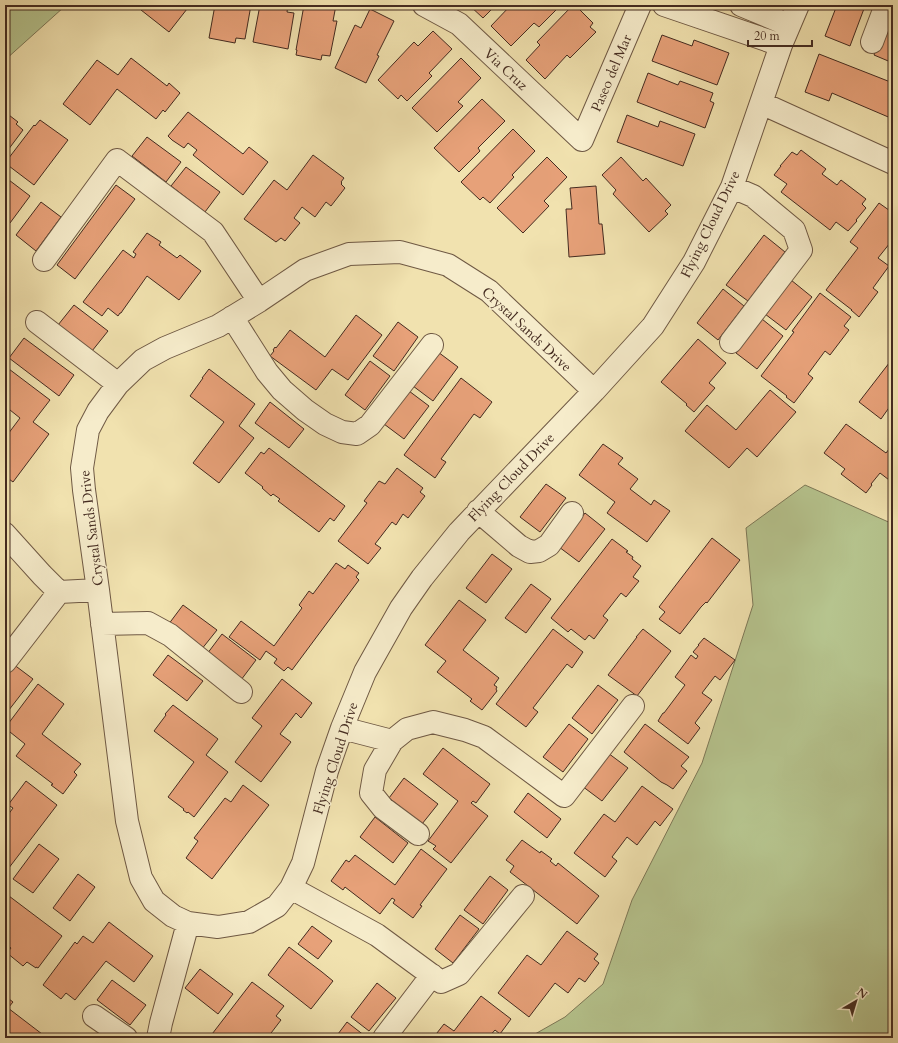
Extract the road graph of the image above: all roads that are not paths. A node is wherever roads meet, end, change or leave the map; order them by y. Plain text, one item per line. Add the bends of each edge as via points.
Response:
1 (424, 5) edge
2 (640, 5) edge
3 (664, 5) edge
4 (741, 5) edge
5 (798, 5) edge
6 (886, 5) edge
7 (789, 25) junction
8 (872, 42) dead end
9 (781, 45) junction
10 (761, 103) junction
11 (582, 140) joint
12 (893, 163) edge
13 (732, 187) junction
14 (44, 260) dead end
15 (259, 301) junction
16 (232, 317) junction
17 (37, 322) dead end
18 (731, 342) dead end
19 (432, 345) dead end
20 (118, 384) junction
21 (594, 391) junction
22 (478, 511) junction
23 (572, 513) dead end
24 (5, 534) edge
25 (98, 590) junction
26 (59, 592) junction
27 (102, 624) junction
28 (5, 662) edge
29 (241, 692) dead end
30 (633, 706) dead end
31 (342, 728) junction
32 (392, 741) junction
33 (418, 834) dead end
34 (292, 888) junction
35 (523, 896) dead end
36 (188, 923) junction
37 (218, 927) joint
38 (432, 975) junction
39 (94, 1016) dead end
40 (126, 1038) edge
41 (158, 1038) edge
42 (384, 1038) edge

1 - 11 street, Via Cruz via 459,24
2 - 11 street, Paseo del Mar
3 - 9 street
4 - 7 street
5 - 7 street, Flying Cloud Drive
6 - 8 street
7 - 9 street, Flying Cloud Drive
9 - 10 street, Flying Cloud Drive
10 - 12 street
10 - 13 street, Flying Cloud Drive
13 - 18 street via 753,196 794,230 801,250
13 - 21 street, Flying Cloud Drive via 694,262 653,326
14 - 15 street via 117,160 213,232
15 - 16 street, Crystal Sands Drive
15 - 21 street, Crystal Sands Drive via 305,270 349,254 400,252 448,266 489,291
16 - 19 street via 266,372 282,390 325,424 342,432 357,434 370,425
16 - 20 street, Crystal Sands Drive via 218,326 143,360
17 - 20 street
20 - 25 street, Crystal Sands Drive via 98,411 88,430 82,468
21 - 22 street, Flying Cloud Drive
22 - 23 street via 519,546 530,552 540,551 549,545
22 - 31 street, Flying Cloud Drive via 431,566 401,608 366,672
24 - 26 street
25 - 26 street
25 - 27 street, Crystal Sands Drive
26 - 28 street
27 - 29 street via 148,623 170,635
27 - 36 street, Crystal Sands Drive via 127,821 141,878 154,901 173,916
30 - 32 street via 564,796 484,737 465,730 433,722 407,730
31 - 32 street
31 - 34 street, Flying Cloud Drive via 327,771 303,863
32 - 33 street via 375,770 371,793 383,808
34 - 37 street, Flying Cloud Drive via 277,906 250,922
34 - 38 street via 377,935
35 - 38 street via 459,974 441,982
36 - 37 street, Crystal Sands Drive
36 - 41 street
38 - 42 street
39 - 40 street

